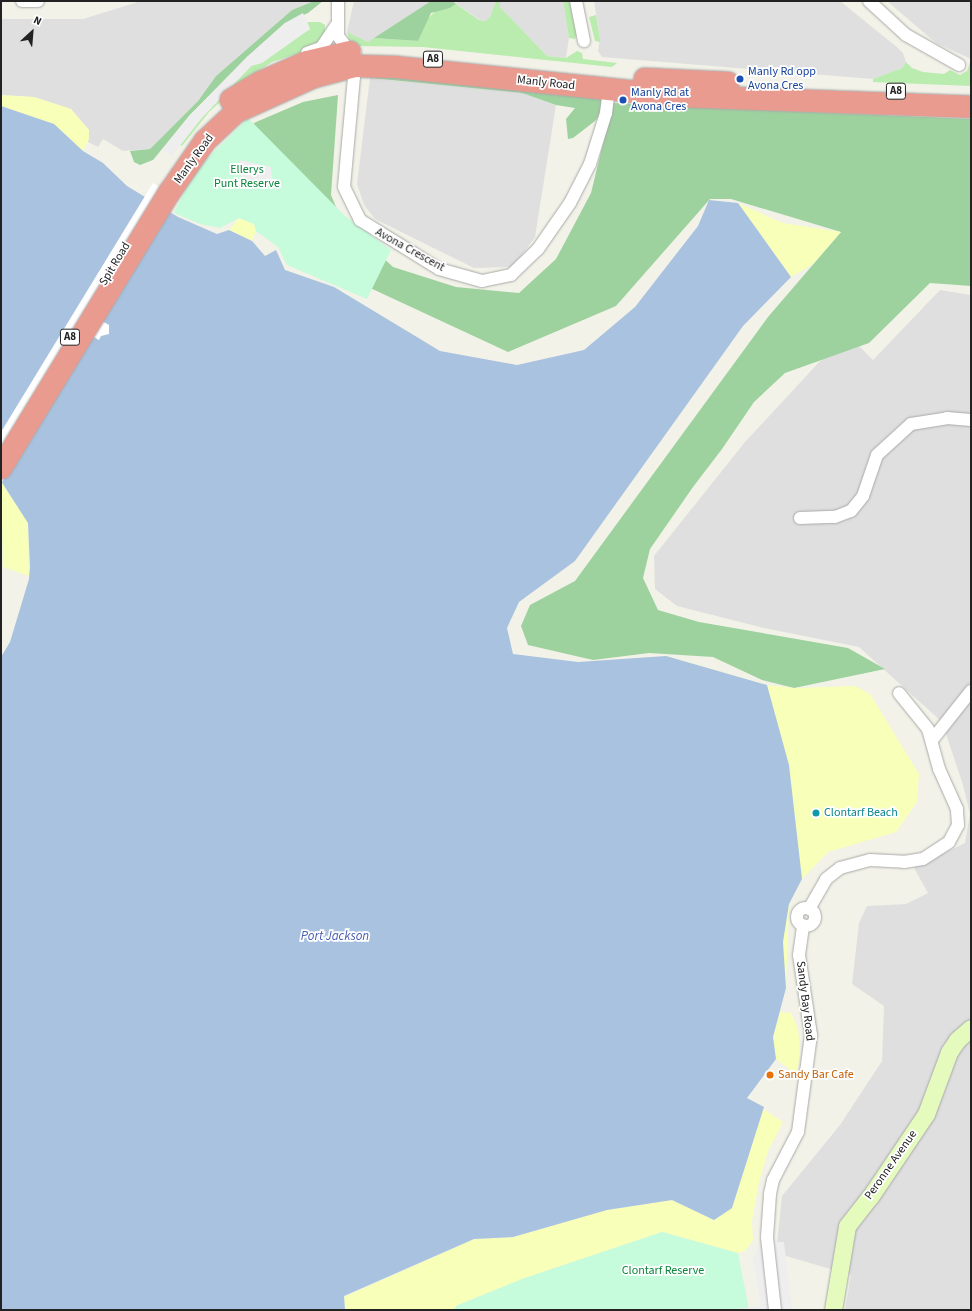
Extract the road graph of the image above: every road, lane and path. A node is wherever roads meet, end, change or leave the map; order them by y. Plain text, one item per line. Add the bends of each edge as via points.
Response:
1 (22, 1) edge
2 (38, 1) edge
3 (338, 1) edge
4 (576, 1) edge
5 (868, 1) edge
6 (336, 26) junction
7 (584, 41) dead end
8 (355, 59) junction
9 (958, 65) dead end
10 (610, 83) junction
11 (252, 86) junction
12 (971, 94) edge
13 (971, 107) edge
14 (165, 190) junction
15 (971, 420) edge
16 (1, 449) edge
17 (1, 468) edge
18 (800, 518) dead end
19 (971, 691) edge
20 (899, 693) dead end
21 (932, 740) junction
22 (971, 1028) edge
23 (775, 1310) edge
24 (833, 1310) edge

1 - 2 street
3 - 6 street
4 - 7 street
5 - 9 street via 906,35
6 - 8 street via 341,42
6 - 11 street via 321,48 288,58 269,68
8 - 10 highway, Manly Road / A8
8 - 10 street, Avona Crescent via 344,186 360,220 439,269 482,281 511,275 538,249 570,203 590,164 606,113
8 - 11 highway, Manly Road / A8 via 308,62
8 - 14 highway, Manly Road / A8 via 236,112 205,141
10 - 12 highway, Manly Road / A8
10 - 13 highway, Manly Road / A8 via 682,97
11 - 14 highway, Spit Road / A8 via 210,118 194,136
14 - 16 highway, Spit Road / A8
14 - 17 highway, Spit Road / A8
15 - 18 street via 947,418 911,424 877,455 863,496 851,512 835,517
19 - 21 street
20 - 21 street via 928,729
21 - 23 street, Sandy Bay Road via 939,769 957,809 958,825 953,837 933,854 914,861 870,860 840,868 826,879 809,909 814,914 814,920 809,925 802,925 799,955 811,1042 798,1132 776,1175 770,1194 767,1237
22 - 24 street, Peronne Avenue via 957,1040 949,1052 926,1114 870,1197 847,1226

